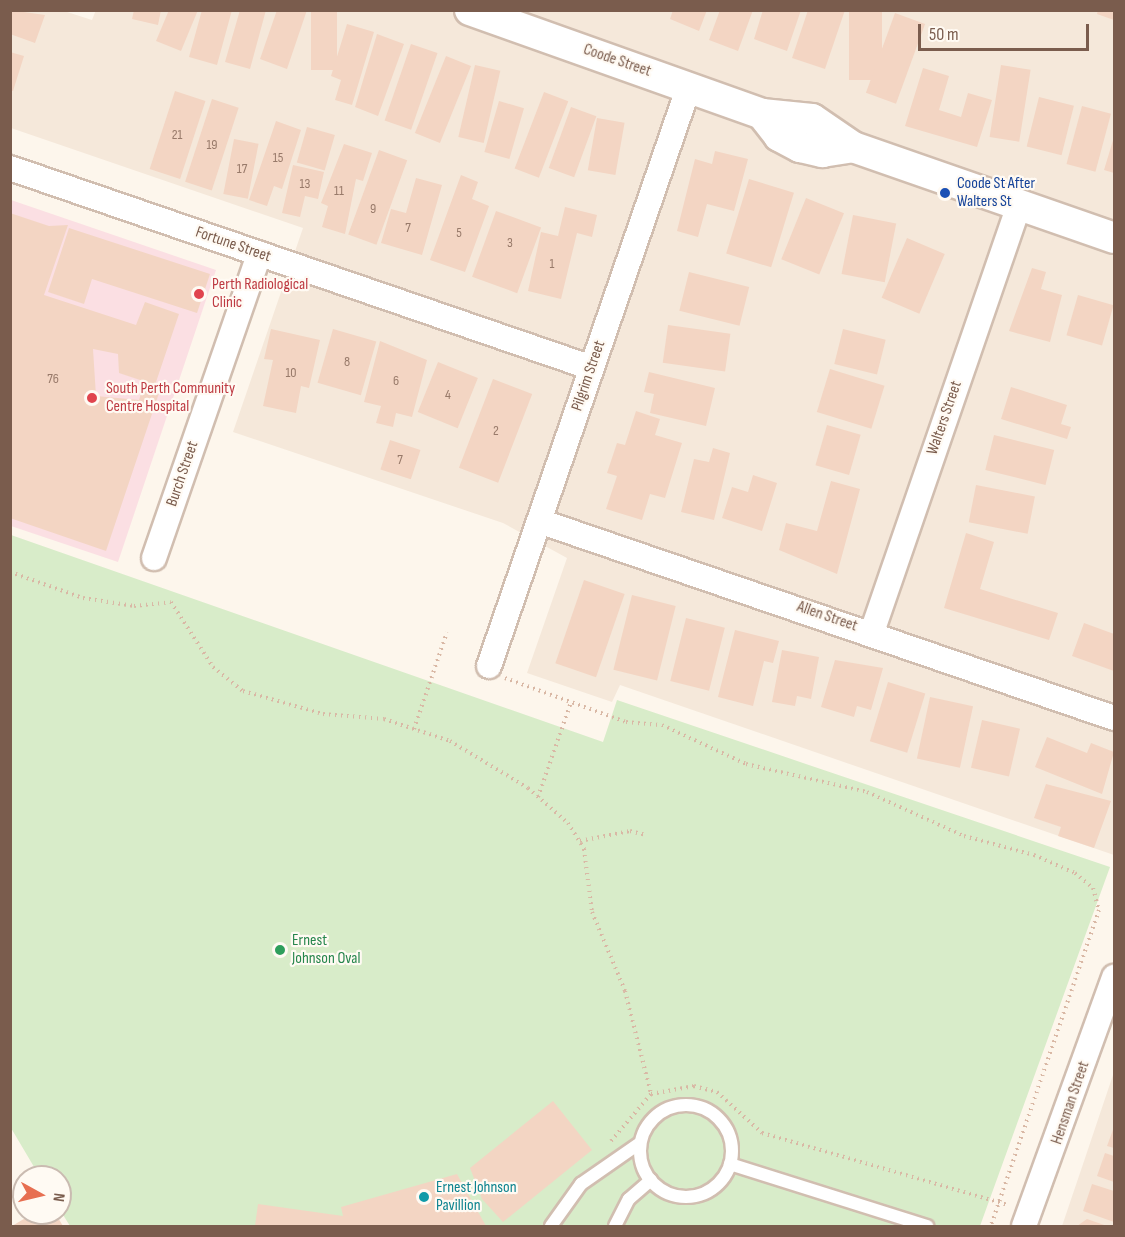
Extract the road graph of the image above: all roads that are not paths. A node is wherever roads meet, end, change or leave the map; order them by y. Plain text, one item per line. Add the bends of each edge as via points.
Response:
1 (470, 10) edge
2 (689, 86) junction
3 (10, 168) edge
4 (1018, 204) junction
5 (1114, 238) edge
6 (259, 254) junction
7 (592, 368) junction
8 (539, 521) junction
9 (154, 558) dead end
10 (872, 632) junction
11 (489, 666) road end
12 (1114, 717) edge
13 (1114, 977) edge
14 (640, 1143) junction
15 (730, 1164) junction
16 (651, 1180) junction
17 (1027, 1220) edge
18 (551, 1227) edge
19 (615, 1227) edge
20 (927, 1227) edge

1 - 2 street, Coode Street
2 - 4 street, Coode Street via 762,114 812,119 854,147
2 - 7 street, Pilgrim Street
3 - 6 street, Fortune Street
4 - 5 street, Coode Street
4 - 10 street, Walters Street
6 - 7 street, Fortune Street
6 - 9 street, Burch Street
7 - 8 street, Pilgrim Street
8 - 10 street, Allen Street
8 - 11 street, Pilgrim Street
10 - 12 street, Allen Street
13 - 17 street, Hensman Street
14 - 15 lane via 658,1114 691,1105 721,1120 731,1141
14 - 16 lane
14 - 18 lane via 581,1184
15 - 16 lane via 711,1190 690,1197 668,1194
15 - 20 lane
16 - 19 lane via 629,1199

